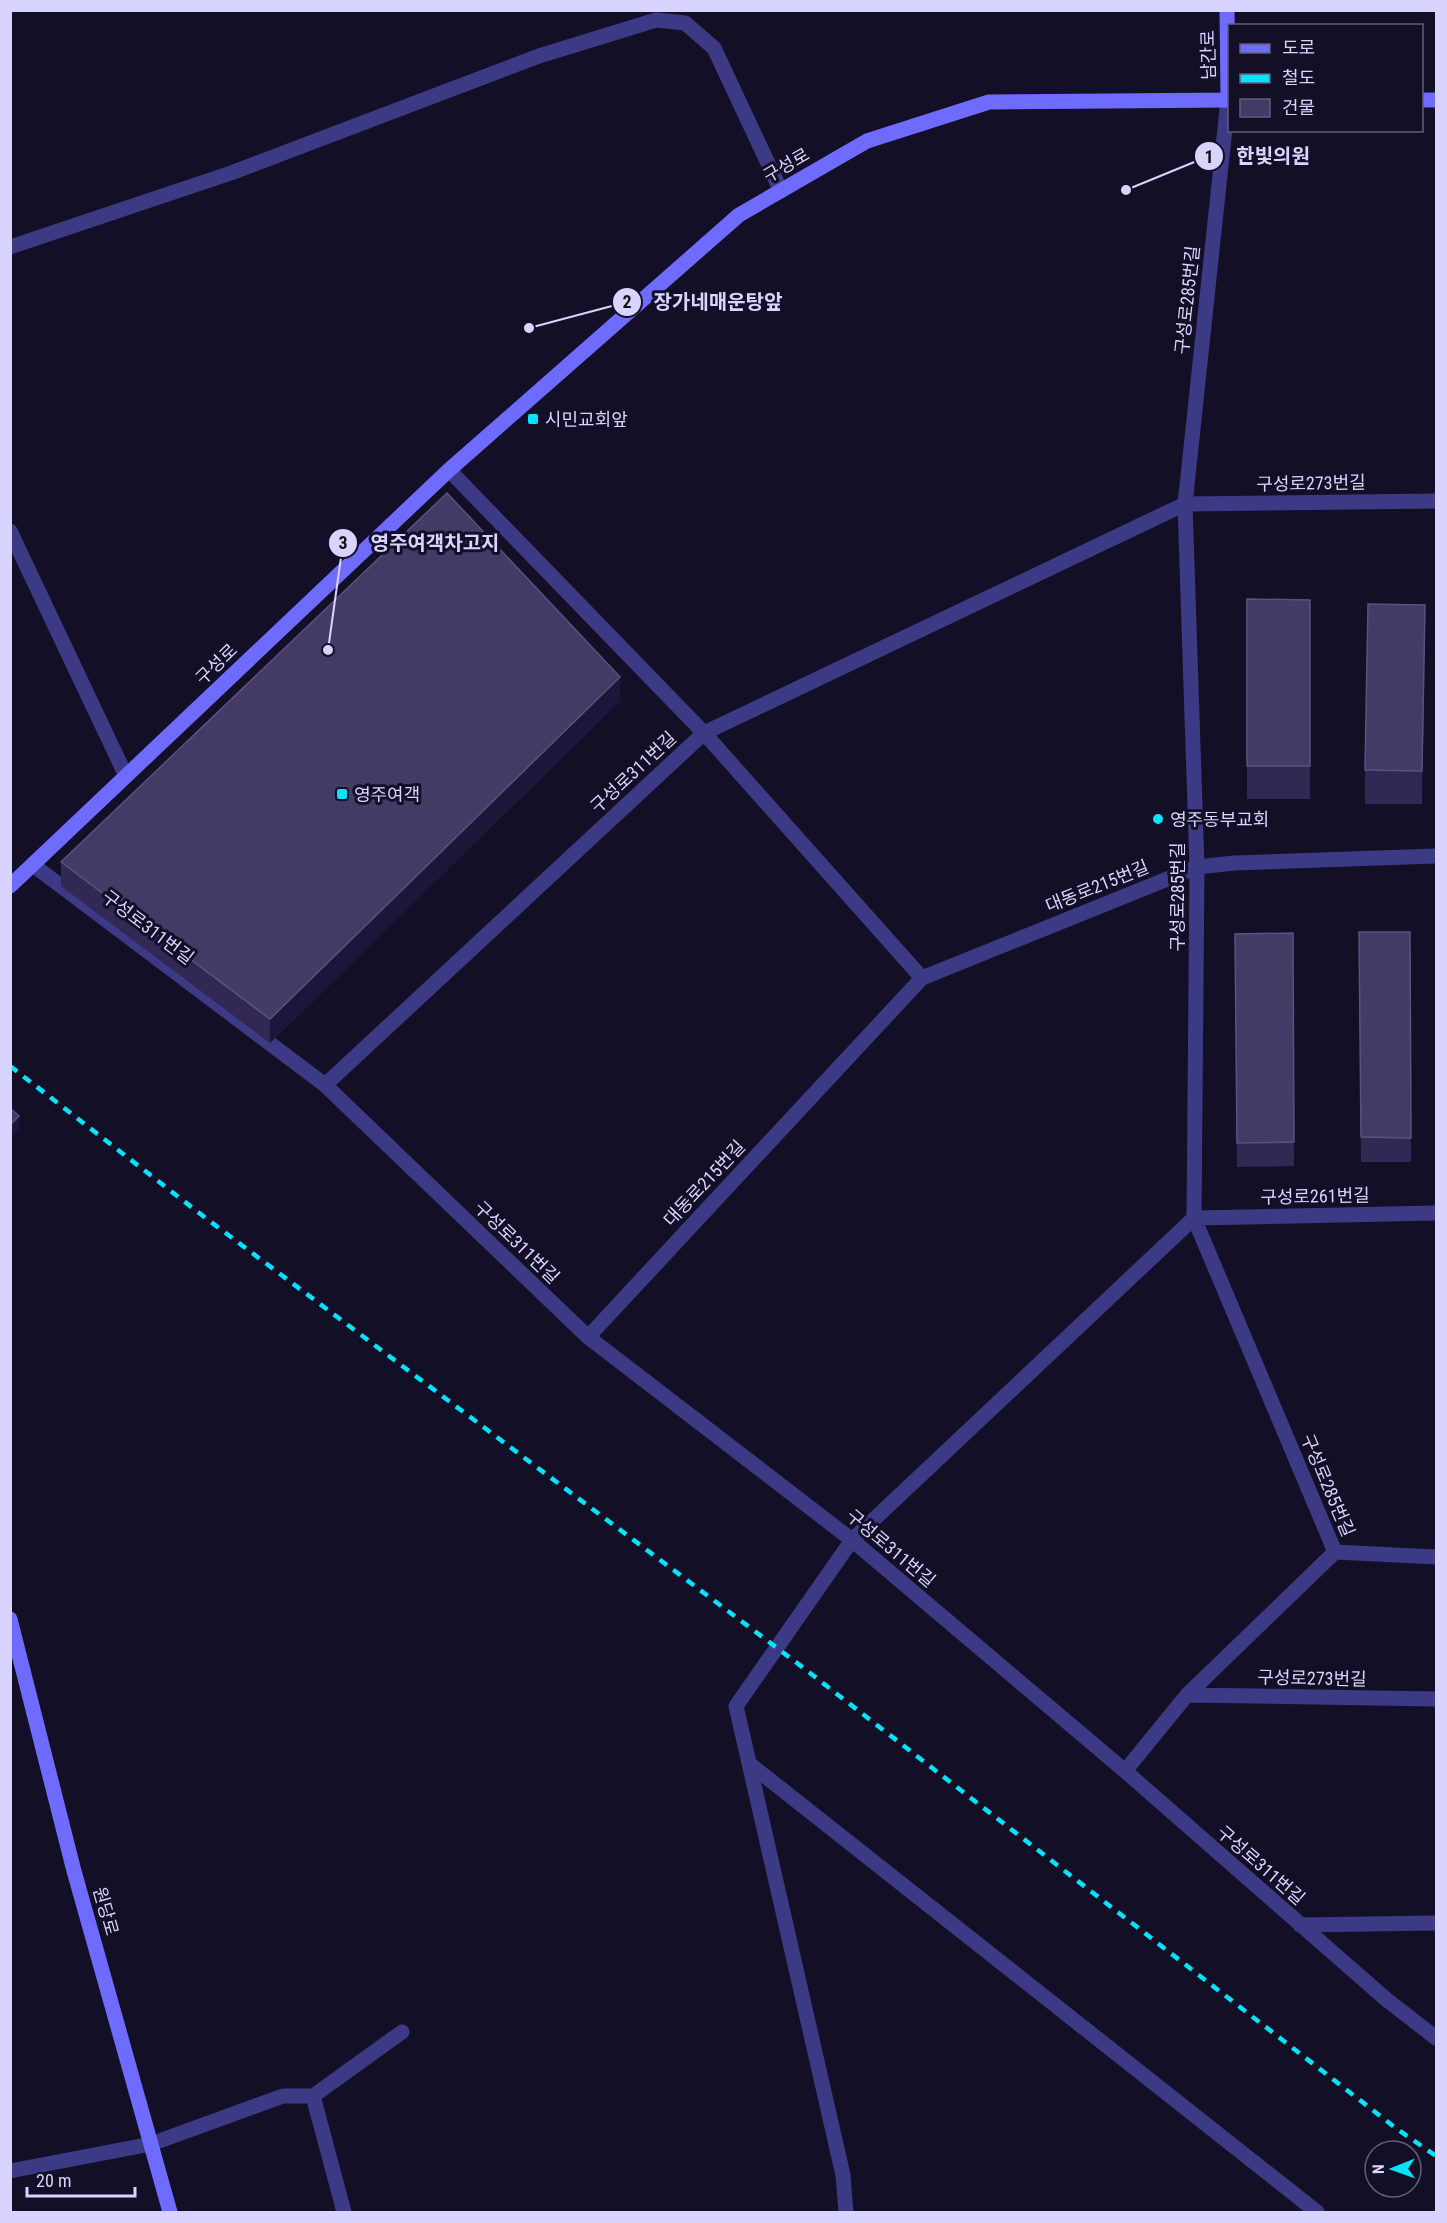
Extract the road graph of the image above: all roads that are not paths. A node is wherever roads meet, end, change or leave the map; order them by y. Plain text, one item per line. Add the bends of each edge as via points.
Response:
1 (1227, 10) edge
2 (683, 17) edge
3 (1228, 55) edge
4 (1228, 100) edge
5 (1228, 109) edge
6 (781, 191) junction
7 (10, 247) edge
8 (449, 470) junction
9 (1437, 501) edge
10 (1185, 504) junction
11 (10, 531) edge
12 (704, 733) junction
13 (126, 776) junction
14 (1437, 856) edge
15 (33, 865) junction
16 (1197, 867) junction
17 (10, 886) edge
18 (922, 978) junction
19 (325, 1085) junction
20 (1437, 1213) edge
21 (1194, 1218) junction
22 (588, 1337) junction
23 (852, 1540) junction
24 (1335, 1552) junction
25 (1437, 1557) edge
26 (10, 1619) edge
27 (16, 1661) edge
28 (1187, 1695) junction
29 (1437, 1700) edge
30 (751, 1765) junction
31 (1125, 1771) junction
32 (1437, 1923) edge
33 (1300, 1925) junction
34 (402, 2032) dead end
35 (1437, 2038) edge
36 (313, 2096) junction
37 (151, 2144) junction
38 (10, 2171) edge
39 (170, 2212) edge
40 (344, 2212) edge
41 (846, 2212) edge
42 (1317, 2212) edge

1 - 3 main road, 남간로
2 - 6 street via 714,48
2 - 7 street via 656,20 538,56 231,173
4 - 6 main road, 구성로 via 989,102 867,141
5 - 10 street, 구성로285번길
6 - 8 main road, 구성로 via 739,215
8 - 12 street
8 - 13 main road, 구성로
9 - 10 street, 구성로273번길
10 - 12 street
10 - 16 street, 구성로285번길
11 - 13 street
12 - 18 street
12 - 19 street, 구성로311번길
13 - 15 main road, 구성로
14 - 16 street, 대동로215번길
15 - 17 main road, 구성로
15 - 19 street, 구성로311번길
16 - 18 street, 대동로215번길
16 - 21 street, 구성로285번길
18 - 22 street, 대동로215번길
19 - 22 street, 구성로311번길
20 - 21 street, 구성로261번길
21 - 23 street
21 - 24 street, 구성로285번길
22 - 23 street, 구성로311번길
23 - 30 street via 736,1706
23 - 31 street, 구성로311번길
24 - 25 street
24 - 28 street, 구성로285번길
26 - 27 main road, 원당로
27 - 37 main road, 원당로
28 - 29 street, 구성로273번길
28 - 31 street, 구성로285번길
30 - 41 street via 843,2175
30 - 42 street
31 - 33 street, 구성로311번길
32 - 33 street
33 - 35 street, 구성로311번길
34 - 36 street
36 - 37 street via 283,2096
36 - 40 street
37 - 38 street
37 - 39 main road, 원당로

